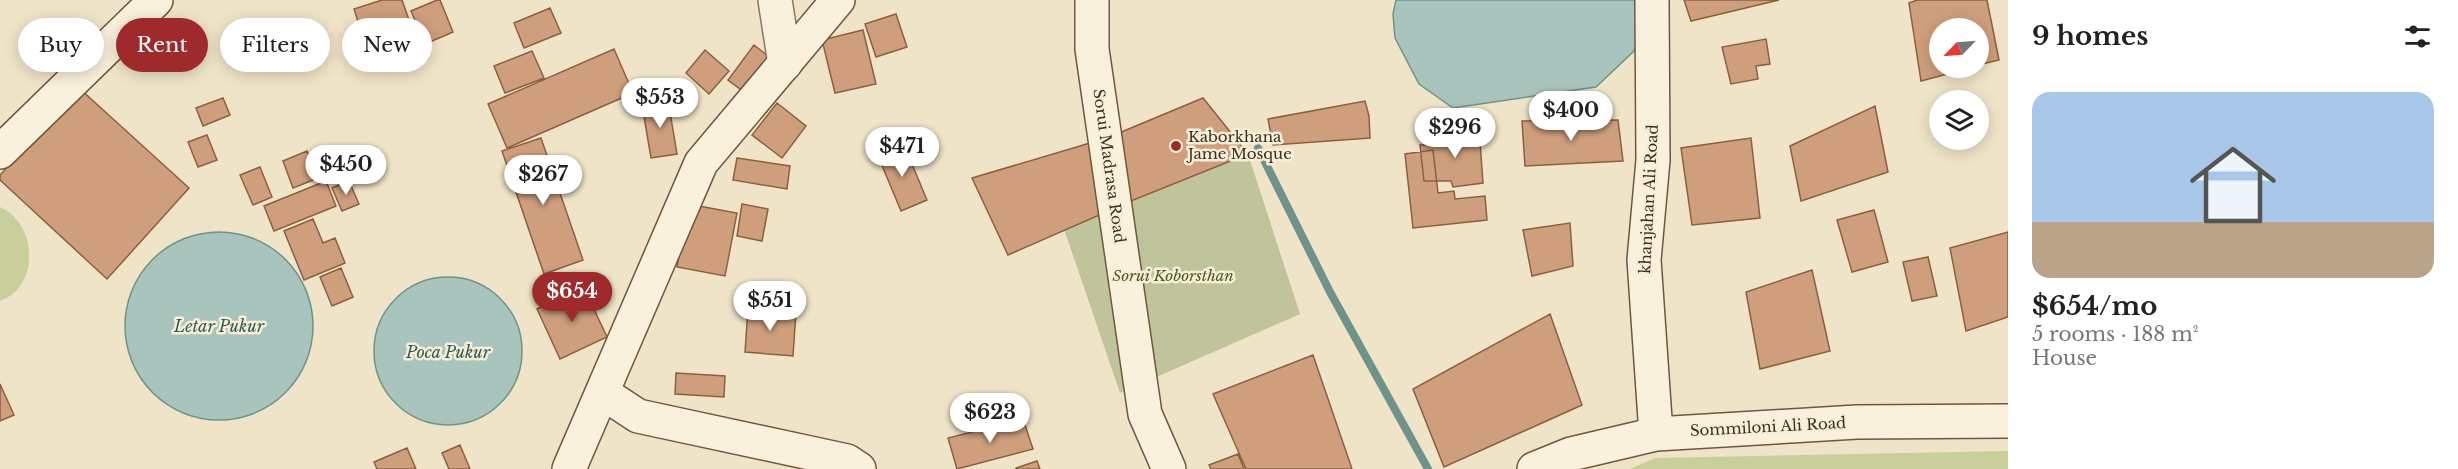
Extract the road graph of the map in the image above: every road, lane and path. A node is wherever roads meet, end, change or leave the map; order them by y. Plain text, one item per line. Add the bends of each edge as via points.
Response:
1 (156, 0) edge
2 (775, 0) edge
3 (837, 0) edge
4 (1092, 0) edge
5 (1652, 0) edge
6 (785, 64) junction
7 (0, 152) edge
8 (603, 393) junction
9 (2008, 421) edge
10 (1656, 434) junction
11 (1574, 462) edge
12 (569, 469) edge
13 (859, 469) edge
14 (1169, 469) edge
15 (1534, 469) edge

1 - 7 street
2 - 6 street
3 - 6 street
4 - 14 street, Sorui Madrasa Road via 1092,49 1145,414
5 - 10 street, khanjahan Ali Road via 1653,160 1644,260
6 - 8 street via 701,163
8 - 12 street
8 - 13 street via 638,416 847,461
9 - 10 street, Sommiloni Ali Road via 1857,422
10 - 11 street, Sommiloni Ali Road
11 - 15 street, Sommiloni Ali Road

